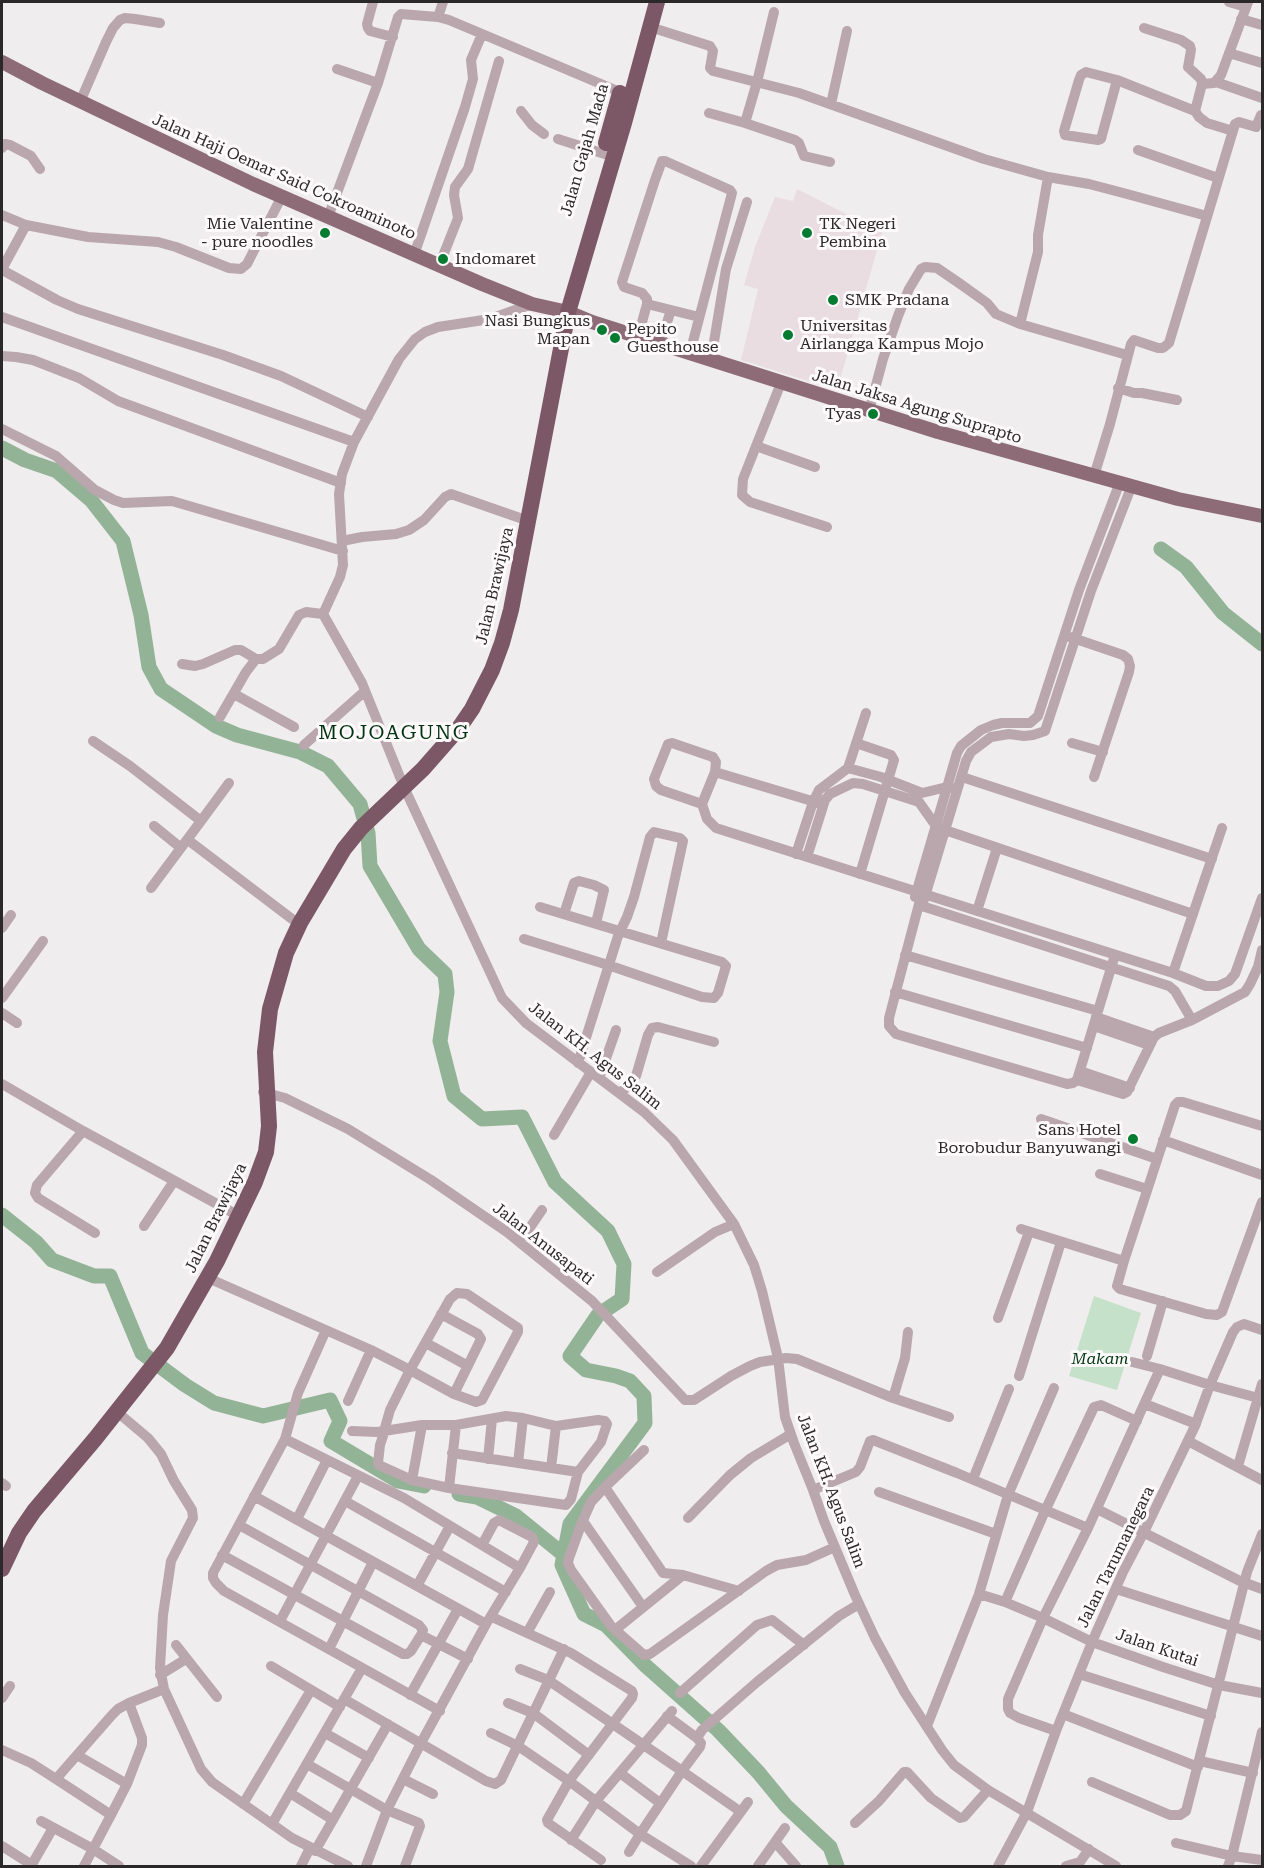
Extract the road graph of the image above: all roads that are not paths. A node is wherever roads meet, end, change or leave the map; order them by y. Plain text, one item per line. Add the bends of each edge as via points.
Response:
1 (373, 2) edge
2 (443, 2) edge
3 (646, 2) edge
4 (657, 2) edge
5 (1229, 2) edge
6 (1247, 4) edge
7 (774, 12) dead end
8 (438, 17) junction
9 (1242, 19) junction
10 (160, 23) dead end
11 (1263, 25) edge
12 (650, 27) junction
13 (1144, 27) dead end
14 (847, 31) dead end
15 (482, 34) junction
16 (393, 37) junction
17 (1229, 53) junction
18 (499, 61) dead end
19 (2, 62) edge
20 (1263, 63) edge
21 (634, 66) junction
22 (337, 69) dead end
23 (1117, 80) junction
24 (378, 82) junction
25 (758, 82) junction
26 (1216, 82) junction
27 (1202, 84) junction
28 (621, 92) junction
29 (1263, 98) edge
30 (80, 102) junction
31 (831, 104) junction
32 (521, 111) dead end
33 (1196, 111) junction
34 (709, 113) dead end
35 (1262, 115) edge
36 (745, 123) junction
37 (1233, 131) junction
38 (544, 134) dead end
39 (558, 138) dead end
40 (2, 148) edge
41 (1138, 150) dead end
42 (609, 155) junction
43 (830, 162) dead end
44 (40, 169) dead end
45 (1048, 177) junction
46 (1218, 178) junction
47 (282, 196) junction
48 (747, 202) dead end
49 (2, 215) edge
50 (1207, 216) junction
51 (328, 217) junction
52 (26, 225) junction
53 (414, 255) junction
54 (439, 266) junction
55 (2, 267) edge
56 (532, 304) junction
57 (647, 304) junction
58 (671, 310) junction
59 (563, 311) junction
60 (2, 317) edge
61 (699, 317) junction
62 (1020, 324) junction
63 (638, 337) junction
64 (660, 344) junction
65 (690, 354) junction
66 (1126, 355) junction
67 (2, 356) edge
68 (711, 360) junction
69 (780, 383) junction
70 (1118, 388) junction
71 (1177, 400) dead end
72 (869, 411) junction
73 (368, 417) junction
74 (2, 429) edge
75 (354, 442) junction
76 (756, 446) junction
77 (534, 459) junction
78 (815, 467) dead end
79 (1094, 476) junction
80 (340, 483) junction
81 (1126, 484) junction
82 (1263, 516) edge
83 (520, 518) junction
84 (827, 527) dead end
85 (1100, 535) junction
86 (1112, 539) junction
87 (343, 546) junction
88 (323, 614) junction
89 (1070, 637) junction
90 (256, 659) junction
91 (182, 664) dead end
92 (365, 692) junction
93 (234, 694) junction
94 (866, 713) dead end
95 (220, 717) dead end
96 (294, 727) dead end
97 (93, 741) dead end
98 (856, 742) junction
99 (1072, 742) dead end
100 (304, 745) dead end
101 (1103, 752) junction
102 (848, 768) junction
103 (715, 772) junction
104 (962, 777) junction
105 (1095, 777) dead end
106 (889, 780) junction
107 (230, 783) dead end
108 (403, 783) junction
109 (952, 788) junction
110 (885, 792) junction
111 (920, 798) junction
112 (818, 803) junction
113 (702, 804) junction
114 (201, 822) junction
115 (154, 826) dead end
116 (358, 826) junction
117 (940, 828) junction
118 (1222, 828) dead end
119 (185, 844) junction
120 (997, 848) junction
121 (801, 856) junction
122 (1212, 859) junction
123 (860, 874) junction
124 (151, 888) dead end
125 (1263, 898) edge
126 (921, 899) junction
127 (540, 907) dead end
128 (977, 911) junction
129 (564, 914) junction
130 (1193, 914) junction
131 (11, 915) dead end
132 (292, 919) junction
133 (596, 923) junction
134 (2, 927) edge
135 (621, 930) junction
136 (524, 939) dead end
137 (43, 941) dead end
138 (661, 943) junction
139 (1245, 949) junction
140 (1262, 952) edge
141 (905, 955) junction
142 (1115, 955) junction
143 (608, 965) junction
144 (1112, 966) junction
145 (1173, 973) junction
146 (895, 992) junction
147 (2, 998) edge
148 (2, 1013) edge
149 (1096, 1018) junction
150 (1191, 1020) junction
151 (17, 1023) dead end
152 (616, 1030) dead end
153 (1152, 1041) junction
154 (714, 1042) dead end
155 (1087, 1048) junction
156 (578, 1063) junction
157 (595, 1076) junction
158 (1078, 1076) junction
159 (2, 1084) edge
160 (264, 1092) junction
161 (619, 1094) junction
162 (1041, 1119) dead end
163 (1263, 1126) edge
164 (83, 1131) junction
165 (554, 1135) dead end
166 (1163, 1140) junction
167 (1157, 1159) junction
168 (1100, 1174) dead end
169 (1263, 1174) edge
170 (174, 1181) junction
171 (1147, 1189) junction
172 (1263, 1202) edge
173 (542, 1210) dead end
174 (235, 1214) junction
175 (734, 1224) junction
176 (144, 1226) dead end
177 (96, 1233) dead end
178 (519, 1242) junction
179 (1062, 1242) junction
180 (1124, 1261) junction
181 (657, 1272) dead end
182 (207, 1278) junction
183 (1163, 1301) junction
184 (441, 1314) junction
185 (998, 1318) dead end
186 (326, 1330) junction
187 (1263, 1330) edge
188 (908, 1332) dead end
189 (426, 1343) junction
190 (371, 1350) junction
191 (160, 1352) junction
192 (1148, 1356) dead end
193 (778, 1358) junction
194 (1132, 1362) dead end
195 (468, 1366) junction
196 (1160, 1369) junction
197 (410, 1371) junction
198 (142, 1373) junction
199 (1019, 1376) dead end
200 (1263, 1384) edge
201 (1210, 1385) junction
202 (1054, 1388) dead end
203 (1009, 1389) dead end
204 (454, 1394) junction
205 (893, 1398) junction
206 (1261, 1398) edge
207 (348, 1401) dead end
208 (1145, 1404) junction
209 (116, 1411) junction
210 (949, 1417) dead end
211 (523, 1418) junction
212 (492, 1419) junction
213 (1137, 1420) junction
214 (1196, 1424) junction
215 (422, 1425) junction
216 (456, 1425) junction
217 (556, 1426) junction
218 (352, 1431) dead end
219 (384, 1431) junction
220 (791, 1434) junction
221 (285, 1439) junction
222 (1188, 1441) junction
223 (644, 1450) dead end
224 (452, 1453) junction
225 (488, 1459) junction
226 (327, 1460) junction
227 (518, 1463) junction
228 (1238, 1466) junction
229 (551, 1468) junction
230 (578, 1472) junction
231 (358, 1476) junction
232 (973, 1479) junction
233 (412, 1480) junction
234 (1263, 1480) edge
235 (605, 1487) junction
236 (448, 1488) junction
237 (813, 1490) junction
238 (879, 1492) dead end
239 (1008, 1495) junction
240 (254, 1496) junction
241 (345, 1501) junction
242 (1097, 1509) junction
243 (1045, 1511) junction
244 (688, 1518) dead end
245 (297, 1520) junction
246 (583, 1521) junction
247 (238, 1525) junction
248 (450, 1526) junction
249 (1088, 1528) junction
250 (1144, 1532) junction
251 (996, 1534) junction
252 (1263, 1534) edge
253 (326, 1536) junction
254 (2, 1544) edge
255 (482, 1545) junction
256 (835, 1547) junction
257 (1260, 1547) edge
258 (435, 1552) junction
259 (222, 1555) junction
260 (374, 1562) junction
261 (311, 1564) junction
262 (520, 1568) junction
263 (2, 1569) edge
264 (663, 1573) junction
265 (683, 1575) junction
266 (1244, 1582) junction
267 (672, 1585) junction
268 (417, 1586) junction
269 (1116, 1589) junction
270 (1263, 1589) edge
271 (358, 1591) junction
272 (739, 1591) junction
273 (506, 1592) junction
274 (550, 1592) dead end
275 (295, 1594) junction
276 (979, 1594) junction
277 (1005, 1602) junction
278 (859, 1604) junction
279 (643, 1607) junction
280 (458, 1609) junction
281 (1043, 1618) junction
282 (343, 1620) junction
283 (489, 1620) junction
284 (280, 1621) junction
285 (1232, 1627) junction
286 (615, 1630) junction
287 (527, 1633) junction
288 (421, 1635) junction
289 (1263, 1635) edge
290 (1092, 1642) junction
291 (176, 1645) dead end
292 (438, 1645) junction
293 (804, 1645) junction
294 (329, 1649) junction
295 (564, 1649) junction
296 (186, 1659) junction
297 (468, 1659) junction
298 (271, 1666) dead end
299 (362, 1668) junction
300 (519, 1669) dead end
301 (1078, 1674) junction
302 (160, 1675) junction
303 (548, 1680) junction
304 (1219, 1685) junction
305 (10, 1686) dead end
306 (164, 1689) junction
307 (311, 1690) junction
308 (680, 1693) dead end
309 (1263, 1693) edge
310 (410, 1695) junction
311 (217, 1697) dead end
312 (2, 1698) edge
313 (508, 1702) dead end
314 (129, 1703) junction
315 (342, 1703) junction
316 (440, 1711) junction
317 (533, 1713) junction
318 (1063, 1714) junction
319 (1211, 1716) junction
320 (388, 1724) junction
321 (613, 1725) junction
322 (927, 1726) junction
323 (1056, 1731) junction
324 (1263, 1732) edge
325 (325, 1733) junction
326 (491, 1733) dead end
327 (700, 1734) junction
328 (421, 1743) junction
329 (643, 1744) junction
330 (518, 1746) junction
331 (2, 1750) edge
332 (77, 1755) junction
333 (589, 1755) junction
334 (369, 1758) junction
335 (307, 1764) junction
336 (1199, 1764) junction
337 (682, 1771) junction
338 (620, 1773) junction
339 (1253, 1773) junction
340 (56, 1779) junction
341 (403, 1779) junction
342 (569, 1780) junction
343 (1092, 1782) dead end
344 (127, 1784) junction
345 (351, 1789) junction
346 (988, 1790) junction
347 (290, 1793) junction
348 (433, 1794) dead end
349 (596, 1801) junction
350 (748, 1802) dead end
351 (660, 1803) junction
352 (243, 1804) junction
353 (387, 1810) junction
354 (741, 1812) junction
355 (1028, 1812) junction
356 (111, 1815) junction
357 (333, 1820) junction
358 (41, 1821) dead end
359 (855, 1822) dead end
360 (272, 1824) junction
361 (53, 1828) junction
362 (785, 1828) dead end
363 (640, 1834) junction
364 (571, 1840) junction
365 (775, 1842) junction
366 (1176, 1843) dead end
367 (2, 1846) edge
368 (93, 1849) junction
369 (1089, 1849) junction
370 (313, 1850) junction
371 (629, 1852) dead end
372 (601, 1860) dead end
373 (1263, 1860) edge
374 (1230, 1861) edge
375 (32, 1866) edge
376 (84, 1866) edge
377 (119, 1866) edge
378 (301, 1866) edge
379 (348, 1866) edge
380 (366, 1866) edge
381 (405, 1866) edge
382 (691, 1866) edge
383 (701, 1866) edge
384 (759, 1866) edge
385 (796, 1866) edge
386 (998, 1866) edge
387 (1066, 1866) edge
388 (1116, 1866) edge

1 - 16 street via 368,28
2 - 8 street
3 - 21 highway, Jalan Gajah Mada
4 - 12 highway
5 - 6 street
6 - 9 street
7 - 25 street
8 - 15 street
8 - 16 street via 401,14
9 - 11 street
9 - 17 street
10 - 30 street via 120,20
12 - 21 highway
12 - 25 street via 710,46 713,71
13 - 27 street via 1190,46 1188,67
14 - 31 street
15 - 28 street
15 - 53 street via 471,60 473,79 465,107
16 - 24 street
17 - 20 street
17 - 26 street
18 - 54 street via 468,169 455,188 458,218
19 - 30 main road, Jalan Haji Oemar Said Cokroaminoto
21 - 28 highway, Jalan Gajah Mada
21 - 42 highway
22 - 24 street
23 - 23 street via 1083,72 1065,135 1101,139
23 - 33 street
24 - 51 street
25 - 31 street
25 - 36 street
26 - 27 street
26 - 29 street
27 - 33 street
28 - 42 highway, Jalan Gajah Mada
30 - 47 main road, Jalan Haji Oemar Said Cokroaminoto
31 - 45 street via 984,159
32 - 38 street
33 - 37 street via 1207,123
34 - 36 street
35 - 37 street via 1256,127 1236,122
36 - 43 street via 795,140 804,156
37 - 46 street
39 - 42 street
40 - 44 street via 5,144 31,156
41 - 46 street
42 - 59 highway, Jalan Gajah Mada
42 - 59 highway, Jalan Brawijaya via 574,289
45 - 50 street
45 - 62 street via 1038,252
46 - 50 street
47 - 51 main road, Jalan Haji Oemar Said Cokroaminoto
47 - 52 street via 243,269 229,268 158,242 88,237
48 - 68 street via 726,269
49 - 52 street
50 - 66 street via 1169,344 1163,348 1134,340
51 - 53 main road, Jalan Haji Oemar Said Cokroaminoto
52 - 55 street
53 - 54 main road, Jalan Haji Oemar Said Cokroaminoto
54 - 56 main road, Jalan Haji Oemar Said Cokroaminoto
55 - 73 street via 78,309 281,376
56 - 59 main road, Jalan Haji Oemar Said Cokroaminoto
56 - 73 street via 490,319 425,332 399,359
57 - 58 street
57 - 61 street via 646,296 624,287 622,282 664,161 732,193
57 - 63 street
58 - 61 street
58 - 64 street
59 - 63 main road, Jalan Jaksa Agung Suprapto
59 - 77 highway, Jalan Brawijaya
60 - 75 street
61 - 65 street
62 - 66 street
62 - 72 street via 996,314 987,303 937,268 921,269 898,316
63 - 64 main road, Jalan Jaksa Agung Suprapto
64 - 65 main road, Jalan Jaksa Agung Suprapto
65 - 68 main road, Jalan Jaksa Agung Suprapto
66 - 70 street
67 - 80 street via 33,360 79,378 118,401
68 - 69 main road, Jalan Jaksa Agung Suprapto
69 - 72 main road, Jalan Jaksa Agung Suprapto
69 - 76 street
70 - 71 street
70 - 79 street
72 - 79 main road, Jalan Jaksa Agung Suprapto
73 - 75 street
74 - 87 street via 56,456 95,490 114,500 172,501
75 - 80 street
76 - 78 street
76 - 84 street via 743,479 742,495 750,502
77 - 83 highway, Jalan Brawijaya
77 - 108 highway, Jalan Brawijaya via 513,599 492,670 459,728 440,751
79 - 81 main road, Jalan Jaksa Agung Suprapto
80 - 87 street
81 - 82 main road, Jalan Jaksa Agung Suprapto
81 - 85 street
81 - 86 street
83 - 87 street via 451,494 409,530 362,537
83 - 108 highway, Jalan Brawijaya via 484,666 455,719
85 - 86 street
85 - 89 street via 1079,590
86 - 89 street
87 - 88 street via 340,578
88 - 90 street via 299,615 279,649
88 - 92 street, Jalan KH. Agus Salim
89 - 101 street via 1128,659 1129,672
89 - 104 street via 1044,730 1033,735 991,737 971,752
89 - 109 street via 1038,716 1030,723 993,725 961,746
90 - 91 street via 235,650 203,664
90 - 93 street
92 - 100 street
92 - 108 street, Jalan KH. Agus Salim
93 - 95 street
93 - 96 street
94 - 98 street
97 - 114 street
98 - 102 street
98 - 106 street via 894,758
99 - 101 street
101 - 105 street
102 - 106 street
102 - 112 street via 819,790
103 - 112 street
103 - 113 street
103 - 113 street via 712,757 672,743 665,748 654,779 656,786
104 - 109 street
104 - 122 street
106 - 110 street
106 - 111 street
107 - 114 street
108 - 116 highway, Jalan Brawijaya
108 - 156 street, Jalan KH. Agus Salim via 502,998 526,1023
109 - 111 street
109 - 117 street
110 - 111 street
110 - 112 street via 853,783
110 - 123 street
111 - 117 street
112 - 121 street
113 - 121 street via 707,819 716,828
114 - 119 street
115 - 119 street
116 - 132 highway, Jalan Brawijaya via 331,855
116 - 160 highway, Jalan Brawijaya via 286,953 266,1036
117 - 120 street
117 - 126 street
118 - 122 street
119 - 124 street
119 - 132 street
120 - 128 street
120 - 130 street
121 - 123 street
122 - 130 street
123 - 126 street
125 - 139 street
126 - 128 street
126 - 141 street
126 - 144 street
127 - 129 street
128 - 142 street
129 - 133 street
129 - 133 street via 574,883 594,885 604,890
130 - 145 street
131 - 134 street
132 - 160 highway, Jalan Brawijaya via 276,958 259,1024 258,1060
133 - 135 street
135 - 138 street
135 - 138 street via 651,834 680,838 683,847
135 - 143 street
136 - 143 street
137 - 147 street
138 - 143 street via 725,964 716,996 702,997
139 - 140 street
139 - 145 street via 1235,974 1218,986 1206,986
140 - 150 street via 1245,992
141 - 146 street
141 - 149 street
142 - 144 street
142 - 145 street
143 - 156 street
144 - 149 street
144 - 150 street via 1168,986
146 - 155 street
146 - 158 street via 889,1026 896,1034 1067,1084
148 - 151 street
149 - 153 street
149 - 155 street
150 - 153 street via 1167,1029
152 - 157 street
153 - 158 street via 1130,1088
154 - 161 street via 652,1028 636,1076
155 - 158 street
156 - 157 street, Jalan KH. Agus Salim
157 - 161 street, Jalan KH. Agus Salim
157 - 165 street
159 - 164 street
160 - 174 highway, Jalan Brawijaya via 258,1148
160 - 178 street, Jalan Anusapati via 348,1129 431,1180
161 - 175 street, Jalan KH. Agus Salim via 673,1140
162 - 167 street
163 - 166 street via 1178,1102
164 - 170 street
164 - 177 street via 37,1185 35,1193
166 - 167 street
166 - 169 street
167 - 171 street
168 - 171 street
170 - 174 street
170 - 176 street
171 - 180 street
172 - 183 street via 1222,1312 1213,1315
173 - 178 street
174 - 182 highway, Jalan Brawijaya
174 - 191 highway, Jalan Brawijaya
175 - 181 street via 714,1232
175 - 193 street, Jalan KH. Agus Salim via 754,1265
178 - 193 street, Jalan Anusapati via 592,1301 679,1395 689,1401 740,1371
179 - 180 street
179 - 185 street via 1025,1230
179 - 199 street
180 - 183 street via 1117,1286
182 - 186 street
182 - 191 highway, Jalan Brawijaya via 180,1328
183 - 192 street
184 - 189 street
184 - 195 street via 480,1337
184 - 204 street via 450,1299 462,1292 518,1330 482,1400 476,1402
186 - 190 street
186 - 221 street via 298,1393
187 - 201 street, Jalan Tarumanegara via 1244,1324 1237,1327
188 - 205 street
189 - 195 street
189 - 197 street
190 - 197 street
190 - 207 street
191 - 198 highway, Jalan Brawijaya
193 - 205 street via 796,1359
193 - 220 street, Jalan KH. Agus Salim
194 - 196 street
195 - 204 street
196 - 201 street
196 - 208 street
197 - 204 street
197 - 219 street
198 - 209 highway, Jalan Brawijaya
198 - 254 highway, Jalan Brawijaya via 31,1500
200 - 206 street
201 - 206 street
201 - 214 street, Jalan Tarumanegara
202 - 239 street
203 - 232 street
205 - 210 street
206 - 228 street
208 - 213 street
208 - 214 street
209 - 263 highway, Jalan Brawijaya via 34,1511
209 - 302 street via 161,1454 192,1510 193,1518 171,1561
211 - 212 street
211 - 217 street
211 - 227 street
212 - 216 street
212 - 225 street
213 - 242 street
213 - 243 street via 1094,1407
214 - 222 street, Jalan Tarumanegara
215 - 216 street
215 - 219 street
215 - 233 street
216 - 224 street
217 - 229 street
217 - 230 street via 598,1420 606,1423 601,1442
218 - 219 street
219 - 233 street via 378,1463
220 - 237 street, Jalan KH. Agus Salim
220 - 244 street via 730,1475
221 - 226 street
221 - 240 street
222 - 228 street
222 - 250 street, Jalan Tarumanegara
223 - 235 street
224 - 225 street
224 - 236 street
225 - 227 street
226 - 231 street
226 - 245 street
227 - 229 street
228 - 234 street
229 - 230 street
230 - 236 street via 566,1505
231 - 241 street
231 - 248 street
232 - 237 street via 873,1440 856,1472
232 - 239 street
233 - 236 street
235 - 246 street via 591,1502
235 - 264 street
237 - 256 street, Jalan KH. Agus Salim
238 - 251 street
239 - 243 street
239 - 251 street
240 - 245 street
240 - 247 street
241 - 253 street
241 - 258 street
242 - 249 street
242 - 250 street
243 - 249 street
243 - 277 street
245 - 253 street
246 - 279 street
246 - 286 street via 568,1563
247 - 259 street
247 - 261 street
248 - 255 street
248 - 258 street
249 - 281 street
250 - 266 street
250 - 269 street, Jalan Tarumanegara
251 - 276 street
252 - 257 street
253 - 260 street
253 - 261 street
255 - 262 street
255 - 262 street via 494,1522 499,1520 532,1537 533,1544
256 - 272 street via 806,1560 777,1565
256 - 278 street, Jalan KH. Agus Salim
257 - 266 street
258 - 268 street
258 - 273 street
259 - 275 street
259 - 284 street via 213,1573 216,1584
260 - 268 street
260 - 271 street
261 - 271 street
261 - 275 street
262 - 273 street
264 - 265 street
264 - 267 street
265 - 267 street
265 - 272 street
266 - 270 street
266 - 285 street
267 - 279 street
268 - 280 street
269 - 285 street
269 - 290 street, Jalan Tarumanegara
271 - 282 street
271 - 288 street via 419,1624
272 - 286 street via 648,1655
273 - 283 street
274 - 287 street
275 - 282 street
275 - 284 street
276 - 277 street, Jalan Kutai
276 - 322 street
277 - 281 street, Jalan Kutai
278 - 293 street
278 - 322 street, Jalan KH. Agus Salim via 905,1693
279 - 286 street
280 - 283 street
280 - 292 street
281 - 290 street, Jalan Kutai
281 - 323 street via 1007,1704 1010,1713 1019,1718
282 - 288 street via 403,1654 411,1651
282 - 294 street
283 - 287 street
283 - 297 street
284 - 294 street
285 - 289 street
285 - 304 street
287 - 295 street
288 - 292 street
290 - 301 street, Jalan Tarumanegara
290 - 304 street, Jalan Kutai
291 - 296 street
292 - 297 street
292 - 310 street
293 - 308 street via 772,1620 757,1625
293 - 327 street
294 - 299 street
295 - 303 street
295 - 321 street via 632,1691 633,1696
296 - 302 street
296 - 311 street
297 - 316 street
298 - 307 street
299 - 310 street
299 - 315 street
300 - 303 street
301 - 318 street, Jalan Tarumanegara
301 - 319 street
302 - 306 street
303 - 317 street
303 - 321 street
304 - 309 street, Jalan Kutai
304 - 319 street
305 - 312 street
306 - 314 street
306 - 352 street via 206,1776
307 - 315 street
307 - 352 street
310 - 316 street
313 - 317 street
314 - 332 street via 118,1709
314 - 344 street via 142,1741
315 - 320 street
315 - 325 street
316 - 328 street
317 - 330 street
317 - 333 street
318 - 323 street, Jalan Tarumanegara
318 - 336 street
319 - 336 street
320 - 328 street
320 - 334 street
321 - 329 street
321 - 333 street
322 - 346 street, Jalan KH. Agus Salim via 954,1765
323 - 355 street, Jalan Tarumanegara
324 - 339 street
325 - 334 street
325 - 335 street
326 - 330 street
327 - 329 street via 670,1714
327 - 337 street via 700,1747
328 - 330 street via 492,1784 501,1780
328 - 341 street
329 - 337 street
329 - 338 street
330 - 342 street
331 - 340 street
332 - 340 street
332 - 344 street
333 - 342 street
334 - 345 street
335 - 345 street
335 - 347 street
336 - 339 street
336 - 343 street via 1186,1811 1176,1816
337 - 351 street
337 - 354 street
338 - 349 street
338 - 351 street
339 - 374 street
340 - 356 street
341 - 348 street
341 - 353 street
342 - 349 street
342 - 364 street via 547,1820
344 - 356 street
345 - 353 street
345 - 357 street
346 - 355 street, Jalan KH. Agus Salim
346 - 359 street via 960,1818 904,1772
347 - 357 street
347 - 360 street
349 - 363 street
349 - 364 street
350 - 354 street
351 - 363 street
352 - 360 street
353 - 380 street
353 - 381 street via 420,1824
354 - 383 street
355 - 369 street, Jalan KH. Agus Salim
355 - 386 street, Jalan Tarumanegara
356 - 368 street
357 - 370 street
358 - 361 street
360 - 370 street
361 - 368 street
361 - 375 street
362 - 365 street
363 - 371 street
363 - 382 street
364 - 372 street
365 - 384 street
365 - 385 street
366 - 374 street
367 - 375 street
368 - 376 street
368 - 377 street
369 - 387 street via 1080,1862
369 - 388 street, Jalan KH. Agus Salim
370 - 378 street
370 - 379 street
373 - 374 street

